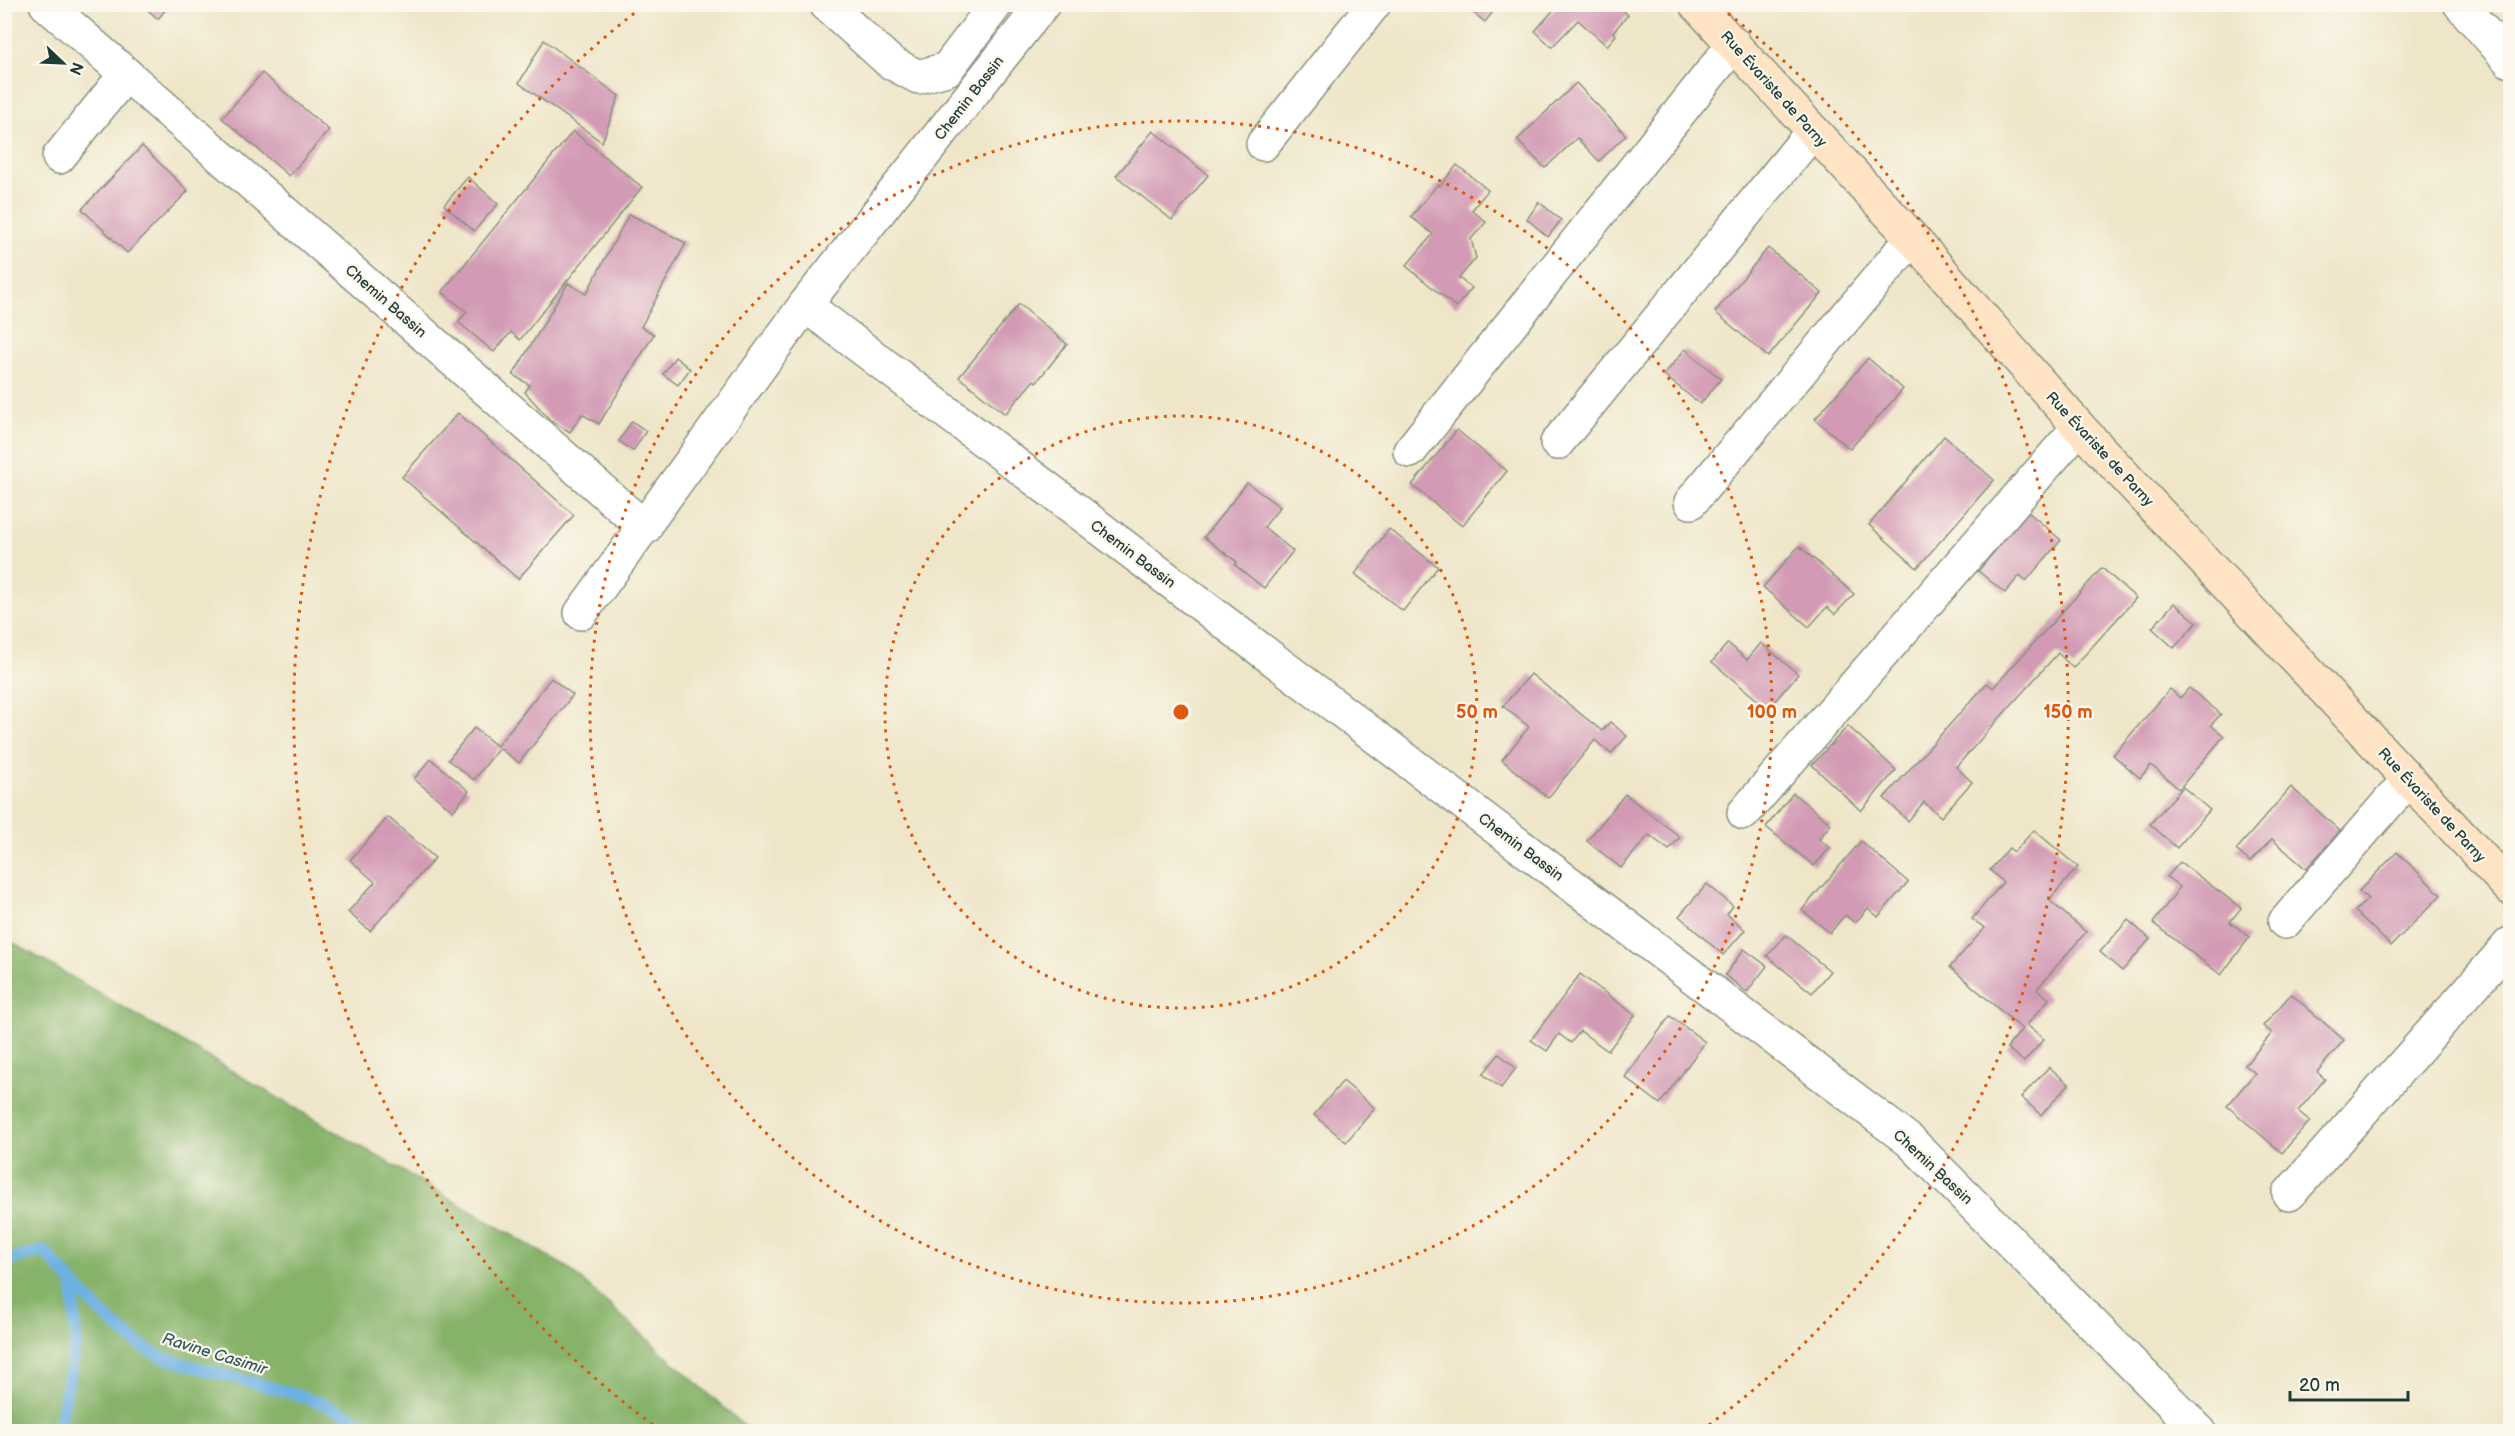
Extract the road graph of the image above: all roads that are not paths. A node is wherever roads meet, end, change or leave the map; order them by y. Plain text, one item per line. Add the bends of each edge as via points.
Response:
1 (46, 4) edge
2 (826, 4) edge
3 (996, 4) edge
4 (1043, 4) edge
5 (1374, 4) edge
6 (1696, 4) edge
7 (2460, 4) edge
8 (1734, 44) junction
9 (2511, 61) edge
10 (126, 75) junction
11 (1813, 131) junction
12 (1263, 144) dead end
13 (59, 157) dead end
14 (1911, 238) junction
15 (805, 305) junction
16 (2079, 427) junction
17 (1557, 443) dead end
18 (1410, 451) dead end
19 (1691, 502) dead end
20 (645, 528) junction
21 (581, 613) dead end
22 (2408, 780) junction
23 (1744, 813) dead end
24 (2511, 888) edge
25 (2285, 922) dead end
26 (2511, 944) edge
27 (2289, 1194) dead end
28 (2200, 1431) edge

1 - 10 street, Chemin Bassin
2 - 3 street via 890,62 918,78 947,69
4 - 15 street, Chemin Bassin
5 - 12 street
6 - 8 street, Rue Évariste de Parny
7 - 9 street
8 - 11 street, Rue Évariste de Parny
8 - 18 street
10 - 13 street
10 - 20 street, Chemin Bassin
11 - 14 street, Rue Évariste de Parny
11 - 17 street
14 - 16 street, Rue Évariste de Parny
14 - 19 street
15 - 20 street, Chemin Bassin
15 - 28 street, Chemin Bassin via 1910,1142
16 - 22 street, Rue Évariste de Parny
16 - 23 street
20 - 21 street, Chemin Bassin
22 - 24 street, Rue Évariste de Parny
22 - 25 street
26 - 27 street

